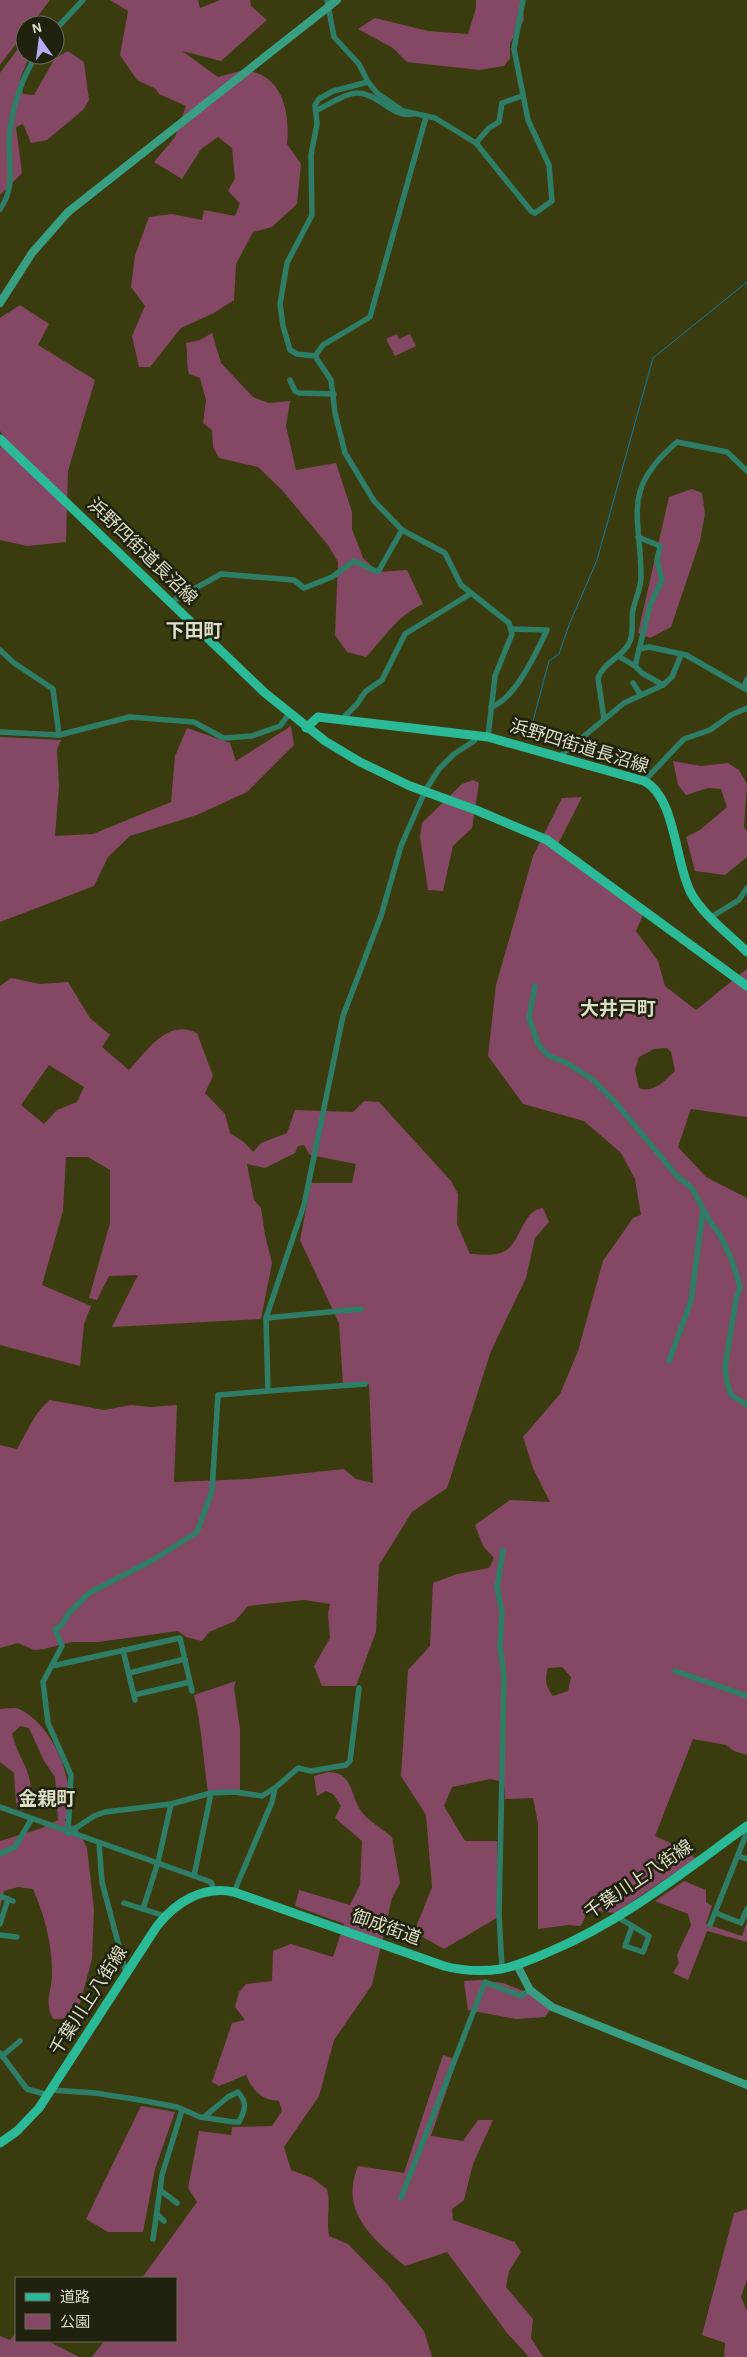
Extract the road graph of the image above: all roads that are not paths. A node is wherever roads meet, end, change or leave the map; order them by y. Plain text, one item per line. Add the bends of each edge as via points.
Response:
1 (83, 0) edge
2 (337, 0) edge
3 (522, 0) edge
4 (328, 3) edge
5 (65, 19) edge
6 (32, 65) edge
7 (368, 82) junction
8 (522, 96) junction
9 (317, 110) junction
10 (415, 114) junction
11 (426, 117) junction
12 (476, 144) junction
13 (0, 209) edge
14 (0, 303) edge
15 (315, 356) junction
16 (290, 380) dead end
17 (334, 394) junction
18 (0, 439) edge
19 (747, 471) edge
20 (402, 530) junction
21 (638, 537) junction
22 (470, 594) junction
23 (171, 602) junction
24 (512, 629) junction
25 (639, 649) junction
26 (0, 650) edge
27 (681, 655) junction
28 (618, 656) junction
29 (635, 666) junction
30 (747, 679) edge
31 (633, 683) dead end
32 (663, 685) junction
33 (746, 688) edge
34 (642, 695) junction
35 (491, 707) junction
36 (747, 708) edge
37 (289, 714) junction
38 (342, 719) junction
39 (604, 719) junction
40 (306, 728) junction
41 (0, 732) edge
42 (60, 735) junction
43 (477, 736) junction
44 (488, 737) junction
45 (560, 756) junction
46 (644, 781) junction
47 (425, 791) junction
48 (747, 888) edge
49 (711, 917) junction
50 (747, 952) edge
51 (535, 986) dead end
52 (747, 986) edge
53 (703, 1210) junction
54 (361, 1309) dead end
55 (266, 1318) junction
56 (669, 1362) dead end
57 (365, 1384) dead end
58 (268, 1391) junction
59 (747, 1405) edge
60 (503, 1550) dead end
61 (123, 1650) junction
62 (185, 1659) junction
63 (52, 1666) junction
64 (675, 1671) dead end
65 (128, 1673) junction
66 (190, 1682) junction
67 (359, 1688) dead end
68 (192, 1691) dead end
69 (747, 1696) edge
70 (288, 1778) junction
71 (275, 1788) junction
72 (211, 1793) junction
73 (272, 1802) junction
74 (171, 1804) junction
75 (0, 1807) edge
76 (31, 1820) junction
77 (747, 1829) edge
78 (68, 1833) junction
79 (99, 1843) junction
80 (0, 1854) edge
81 (738, 1856) junction
82 (747, 1859) edge
83 (158, 1862) junction
84 (194, 1876) junction
85 (214, 1890) junction
86 (234, 1892) junction
87 (0, 1896) edge
88 (124, 1902) dead end
89 (143, 1909) junction
90 (747, 1909) edge
91 (716, 1913) junction
92 (166, 1916) junction
93 (619, 1918) junction
94 (0, 1924) edge
95 (710, 1925) dead end
96 (632, 1926) junction
97 (0, 1935) edge
98 (17, 1937) dead end
99 (517, 1965) junction
100 (502, 1969) junction
101 (126, 1973) junction
102 (530, 1990) junction
103 (20, 2041) dead end
104 (1, 2055) edge
105 (747, 2085) edge
106 (49, 2092) junction
107 (182, 2110) junction
108 (204, 2117) junction
109 (0, 2144) edge
110 (160, 2190) junction
111 (401, 2198) dead end
112 (177, 2203) dead end
113 (158, 2215) junction
114 (164, 2221) dead end
115 (153, 2239) dead end

1 - 5 street
2 - 4 street
3 - 8 street via 514,45
4 - 7 street via 334,37 359,64
4 - 14 street via 68,212 32,253
6 - 13 street via 13,114 8,153 11,187
7 - 9 street via 333,91 319,99 315,105
7 - 10 street via 403,111
8 - 12 street via 502,103 499,122 489,128
8 - 12 street via 528,120 549,165 551,204 535,213 530,211
9 - 10 street via 357,93 372,96 402,115
9 - 15 street via 311,155 312,215 287,263 280,312 290,350
10 - 11 street
11 - 12 street via 435,118
11 - 15 street via 370,318 323,345
15 - 17 street via 331,380
16 - 17 street via 299,393
17 - 20 street via 338,427 350,464 374,501
18 - 23 main road, 浜野四街道長沼線
19 - 21 street via 727,452 677,442 641,484 636,505
20 - 22 street via 445,553 461,585
20 - 23 street via 378,572 354,560 332,577 304,588 294,580 221,574
21 - 25 street via 660,546 657,560 662,580 650,605
21 - 28 street via 640,587 633,610 630,641
22 - 24 street via 509,623
22 - 38 street via 405,634 382,680 365,692
23 - 37 main road, 浜野四街道長沼線
24 - 35 street via 496,676
24 - 35 street via 547,630 519,681 502,702
25 - 27 street via 649,647
25 - 29 street
26 - 42 street via 53,689
27 - 32 street via 672,677
27 - 33 street
28 - 29 street
28 - 39 street via 598,678
29 - 32 street via 642,674
30 - 33 street
31 - 34 street
32 - 34 street
34 - 39 street via 624,703
35 - 44 street
36 - 46 street via 717,727 684,739
37 - 40 main road, 浜野四街道長沼線
37 - 42 street via 280,726 246,737 223,738 194,722 130,717
38 - 40 main road, 浜野四街道長沼線 via 318,717
38 - 43 main road, 浜野四街道長沼線
39 - 45 street
40 - 47 main road, 浜野四街道長沼線 via 360,762
41 - 42 street
43 - 44 main road, 浜野四街道長沼線
43 - 47 street via 454,754
44 - 45 main road, 浜野四街道長沼線
45 - 46 main road, 浜野四街道長沼線
46 - 49 main road, 浜野四街道長沼線 via 657,792 672,824 691,893
47 - 52 main road, 浜野四街道長沼線 via 547,840
47 - 55 street via 401,846 381,916 344,1016 304,1205
48 - 49 street via 739,900
49 - 50 main road, 浜野四街道長沼線
51 - 53 street via 529,1018 539,1046 550,1056 592,1079 616,1103 677,1176 692,1188
53 - 56 street via 691,1300
53 - 59 street via 719,1233 739,1282 725,1367 731,1395
54 - 55 street
55 - 58 street
57 - 58 street
58 - 63 street via 218,1395 212,1491 201,1527 184,1542 100,1586 75,1606 55,1629 62,1645
60 - 100 street via 497,1588 502,1612 500,1646 504,1676 499,1898
61 - 62 street via 180,1638
61 - 63 street
61 - 65 street
62 - 65 street
62 - 66 street
63 - 78 street via 43,1682 45,1704 48,1723 71,1775
64 - 69 street
65 - 66 street via 134,1697
66 - 68 street
67 - 70 street via 348,1764 311,1771 298,1768
70 - 71 street
70 - 73 street
71 - 72 street via 262,1796
71 - 73 street
72 - 74 street
72 - 84 street
73 - 86 street
74 - 78 street via 105,1812
74 - 83 street
75 - 76 street
76 - 78 street
76 - 80 street via 15,1847
77 - 81 street
77 - 93 main road, 千葉川上八街線
78 - 79 street
79 - 83 street
79 - 101 street via 102,1882
81 - 82 street
81 - 91 street
83 - 84 street
83 - 89 street
84 - 85 street via 211,1882
85 - 86 main road, 御成街道
85 - 92 main road, 千葉川上八街線 via 185,1900
86 - 100 main road, 御成街道 via 444,1966 474,1971
87 - 94 street via 11,1900
88 - 89 street
89 - 92 street
90 - 91 street via 741,1923
91 - 95 street
92 - 101 main road, 千葉川上八街線
93 - 96 street
93 - 99 main road, 千葉川上八街線
96 - 96 street via 649,1936 643,1952 625,1946
97 - 98 street
99 - 100 main road, 御成街道
99 - 102 street
101 - 106 main road, 千葉川上八街線
102 - 105 street via 552,2007
102 - 111 street via 521,1996 485,1982
103 - 104 street
104 - 106 street via 27,2089
106 - 107 street via 106,2094
106 - 109 main road, 千葉川上八街線 via 26,2123
107 - 108 street
107 - 110 street
108 - 108 street via 238,2092 243,2098 245,2109 239,2122
110 - 112 street
110 - 113 street
113 - 114 street
113 - 115 street

